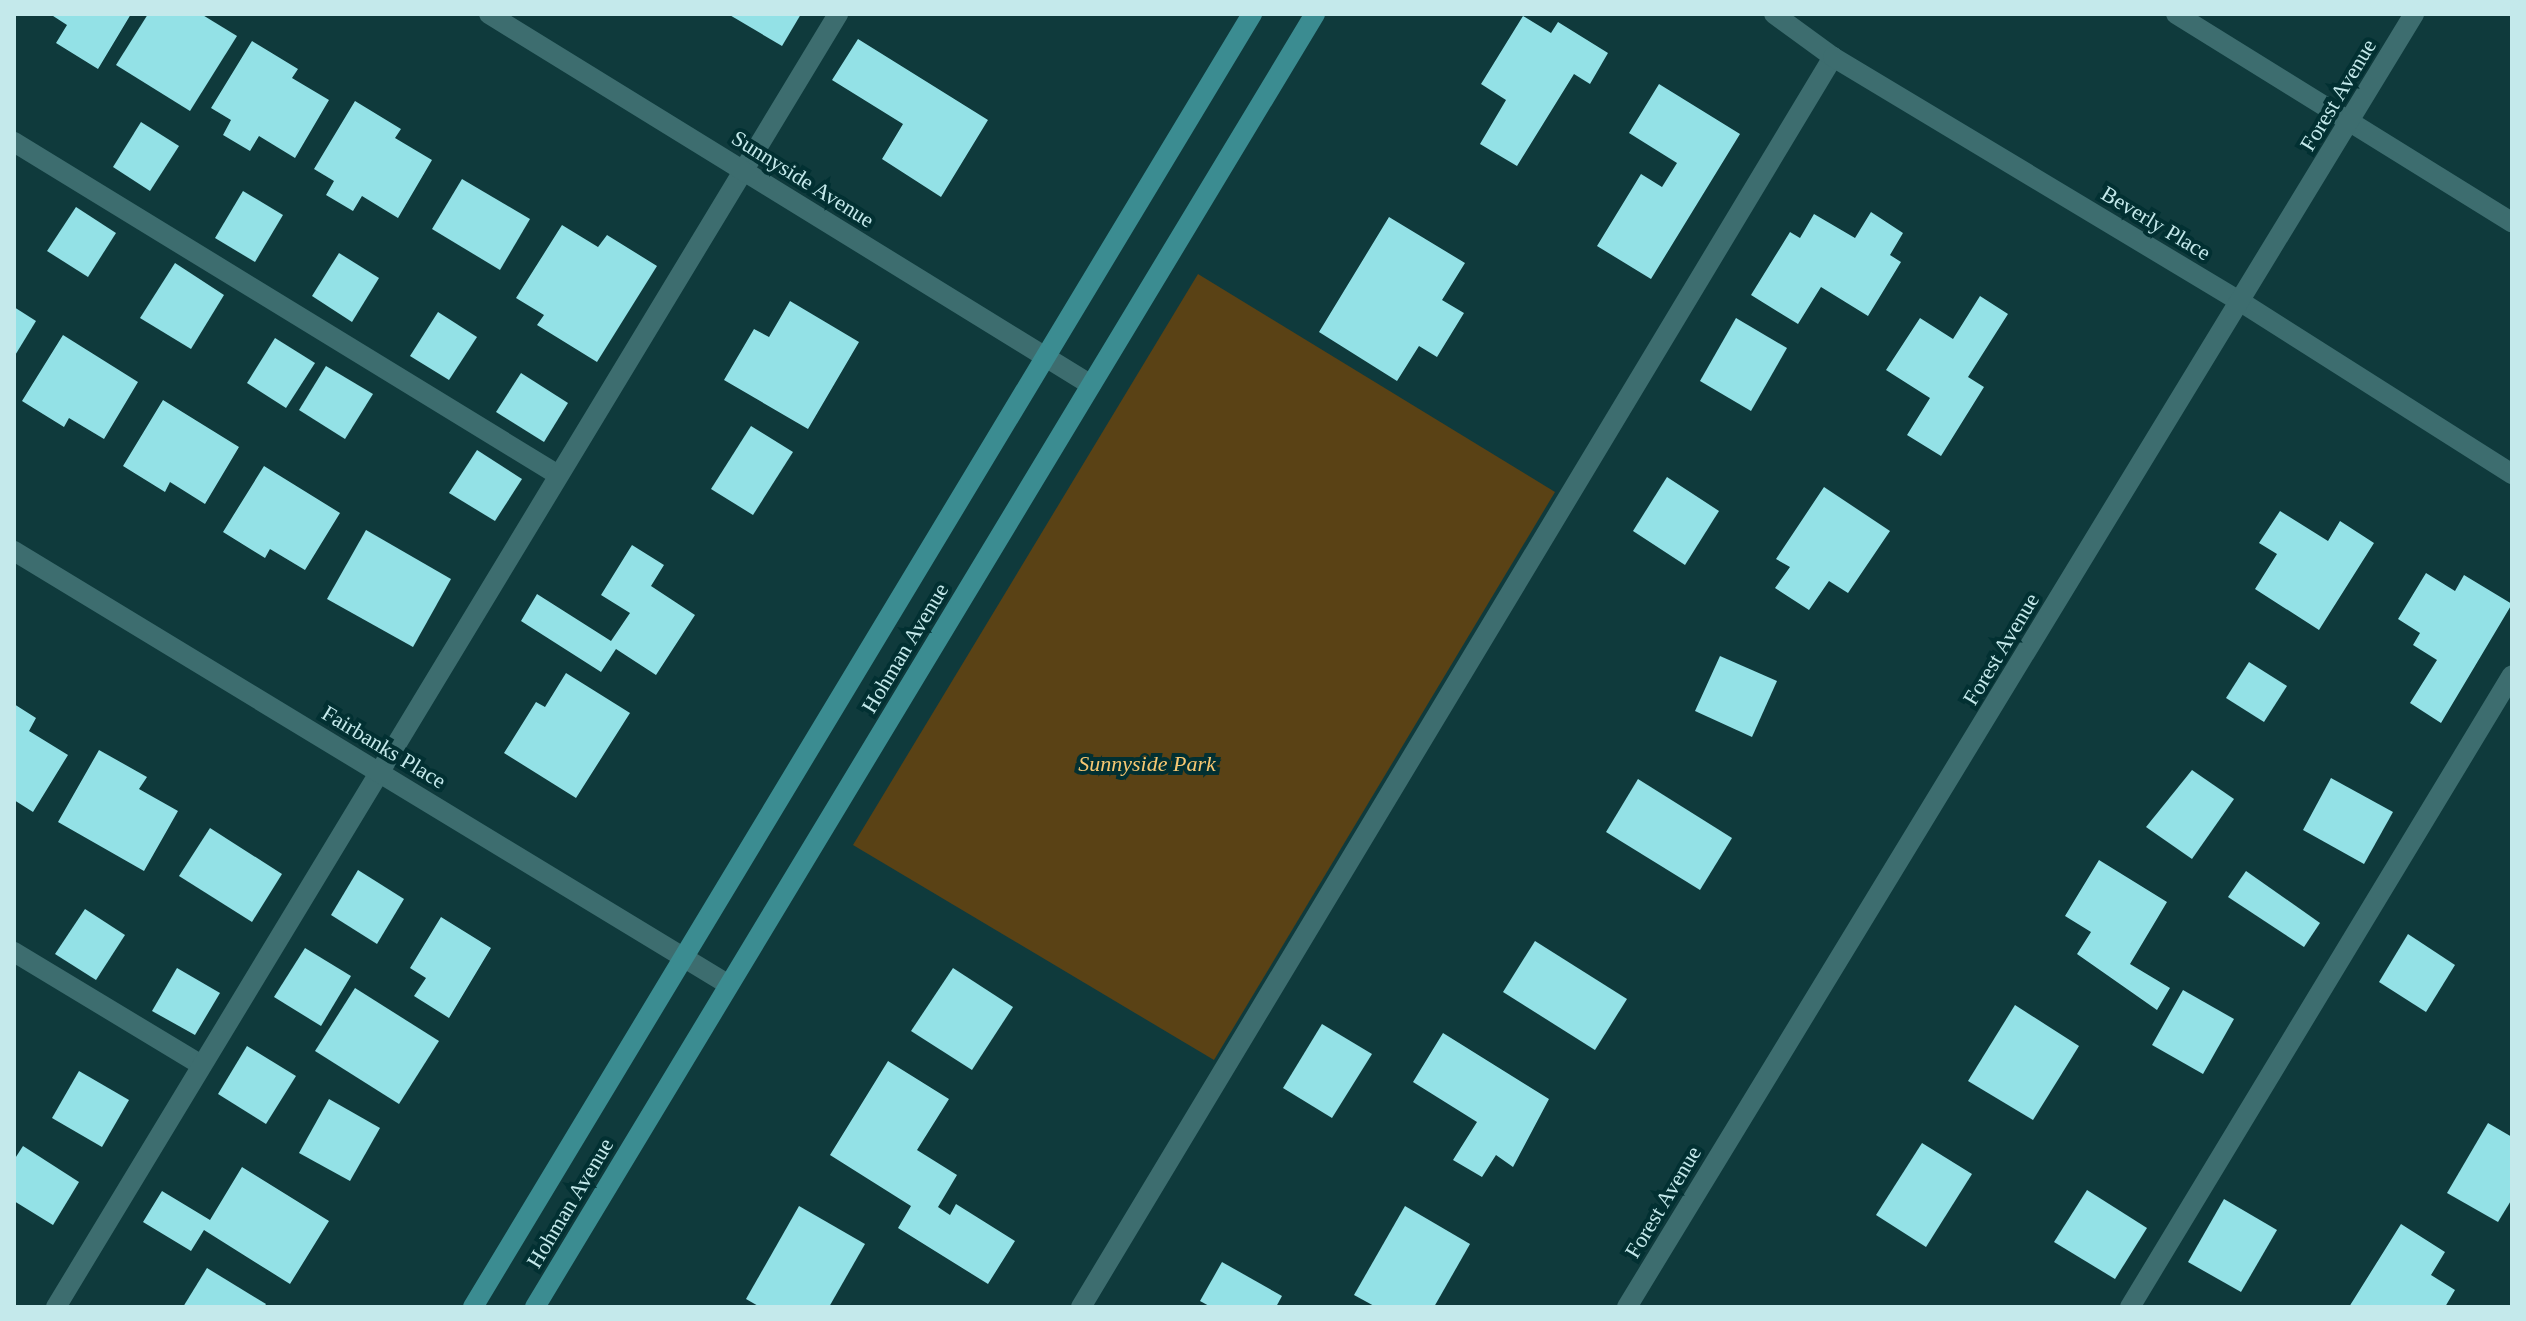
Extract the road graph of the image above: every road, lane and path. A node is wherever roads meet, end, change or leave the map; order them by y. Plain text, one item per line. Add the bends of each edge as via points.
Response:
1 (489, 14) edge
2 (838, 14) edge
3 (1252, 14) edge
4 (1315, 14) edge
5 (1774, 14) edge
6 (2176, 14) edge
7 (2414, 14) edge
8 (1833, 57) junction
9 (2351, 120) junction
10 (14, 142) edge
11 (743, 170) junction
12 (2512, 222) edge
13 (2241, 302) junction
14 (1046, 357) junction
15 (1091, 385) junction
16 (2512, 474) edge
17 (558, 475) junction
18 (14, 551) edge
19 (2512, 675) edge
20 (379, 772) junction
21 (14, 952) edge
22 (684, 958) junction
23 (729, 985) junction
24 (201, 1065) junction
25 (56, 1307) edge
26 (473, 1307) edge
27 (535, 1307) edge
28 (1081, 1307) edge
29 (1627, 1307) edge
30 (2130, 1307) edge

1 - 11 street, Sunnyside Avenue
2 - 11 street
3 - 14 main road, Hohman Avenue
4 - 15 main road, Hohman Avenue
5 - 8 street, Beverly Place
6 - 9 street
7 - 9 street, Forest Avenue
8 - 13 street, Beverly Place
8 - 28 street
9 - 12 street
9 - 13 street, Forest Avenue
10 - 17 street
11 - 14 street, Sunnyside Avenue
11 - 17 street
13 - 16 street, Beverly Place
13 - 29 street, Forest Avenue
14 - 15 street, Sunnyside Avenue
14 - 22 main road, Hohman Avenue
15 - 23 main road, Hohman Avenue
17 - 20 street
18 - 20 street, Fairbanks Place
19 - 30 street
20 - 22 street, Fairbanks Place
20 - 24 street
21 - 24 street
22 - 23 street, Fairbanks Place
22 - 26 main road, Hohman Avenue
23 - 27 main road, Hohman Avenue
24 - 25 street

